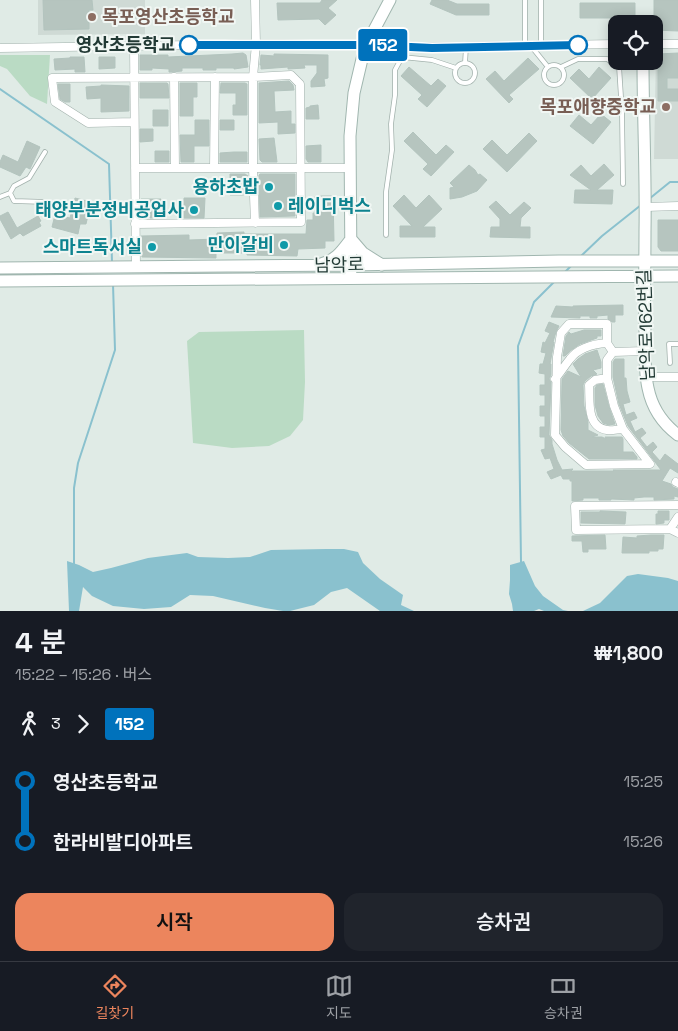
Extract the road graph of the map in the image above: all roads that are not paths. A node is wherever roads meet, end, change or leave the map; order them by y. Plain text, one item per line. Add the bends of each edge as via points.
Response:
1 (255, 0) edge
2 (390, 0) edge
3 (525, 0) edge
4 (540, 0) edge
5 (256, 44) junction
6 (608, 44) edge
7 (663, 44) edge
8 (678, 44) edge
9 (368, 45) junction
10 (134, 46) junction
11 (528, 46) junction
12 (541, 46) junction
13 (466, 47) junction
14 (0, 48) edge
15 (465, 63) junction
16 (548, 67) junction
17 (456, 68) junction
18 (561, 68) junction
19 (643, 70) edge
20 (134, 77) junction
21 (174, 77) junction
22 (215, 77) junction
23 (254, 77) junction
24 (134, 122) junction
25 (46, 152) dead end
26 (135, 168) junction
27 (175, 168) junction
28 (214, 168) junction
29 (254, 168) junction
30 (300, 168) junction
31 (350, 168) junction
32 (623, 184) dead end
33 (10, 194) junction
34 (0, 197) edge
35 (46, 202) dead end
36 (646, 206) junction
37 (678, 206) edge
38 (255, 223) junction
39 (136, 224) junction
40 (386, 235) dead end
41 (351, 239) junction
42 (645, 261) junction
43 (678, 261) edge
44 (351, 265) junction
45 (382, 265) junction
46 (315, 266) junction
47 (0, 268) edge
48 (133, 268) junction
49 (644, 276) junction
50 (678, 276) edge
51 (352, 279) junction
52 (0, 281) edge
53 (607, 343) junction
54 (678, 344) edge
55 (645, 351) junction
56 (612, 352) junction
57 (670, 363) dead end
58 (646, 377) junction
59 (678, 377) edge
60 (607, 378) junction
61 (555, 379) junction
62 (623, 429) junction
63 (678, 435) edge
64 (678, 506) edge
65 (678, 517) edge
66 (670, 529) junction
67 (678, 533) edge

1 - 5 street
2 - 9 street
3 - 11 lane
4 - 12 lane
5 - 9 street
5 - 10 street
5 - 23 street
6 - 12 street
7 - 8 street
9 - 13 street
9 - 31 street via 354,93
10 - 14 street
10 - 20 street
11 - 12 street
11 - 13 street
11 - 16 lane
13 - 15 lane
15 - 17 lane
15 - 17 lane via 474,72 468,82 458,80
16 - 18 lane
16 - 18 lane via 544,76 552,86 564,80
17 - 40 lane via 432,60 402,58 395,70
18 - 32 lane via 578,58 607,59 619,66
19 - 36 street, 남악로162번길
20 - 21 street
20 - 24 street
20 - 24 street via 52,78 55,102 88,123
21 - 22 street
21 - 27 street
22 - 23 street
22 - 28 street
23 - 29 street
23 - 30 street via 292,75 300,84
24 - 26 street
25 - 33 lane via 29,178 14,186
26 - 27 street
26 - 39 street
27 - 28 street
28 - 29 street
29 - 30 street
29 - 38 street
30 - 31 street
30 - 38 street via 300,222
31 - 41 street
33 - 34 lane
33 - 35 lane via 14,201
36 - 37 street
36 - 42 street, 남악로162번길
38 - 39 street
39 - 48 street
41 - 44 street
41 - 45 street via 363,253
41 - 46 street via 332,260
42 - 43 street, 남악로
42 - 45 street, 남악로
42 - 49 street, 남악로162번길
44 - 45 street, 남악로
44 - 46 street, 남악로
44 - 51 street
46 - 48 street, 남악로
47 - 48 street, 남악로
49 - 50 street, 남악로
49 - 51 street, 남악로
49 - 55 street, 남악로162번길
51 - 52 street, 남악로
53 - 56 street
53 - 61 street via 584,347 570,358
53 - 61 street via 607,324 569,324 561,333
54 - 57 lane via 669,344
55 - 56 street
55 - 58 street, 남악로162번길
56 - 60 street via 607,360
58 - 59 street
58 - 63 street, 남악로162번길 via 657,412
60 - 62 street
60 - 62 street via 589,385 591,417 597,427
61 - 62 street via 555,435 586,465 650,464
64 - 65 street
64 - 66 street via 575,506 576,530
65 - 66 street
66 - 67 street

